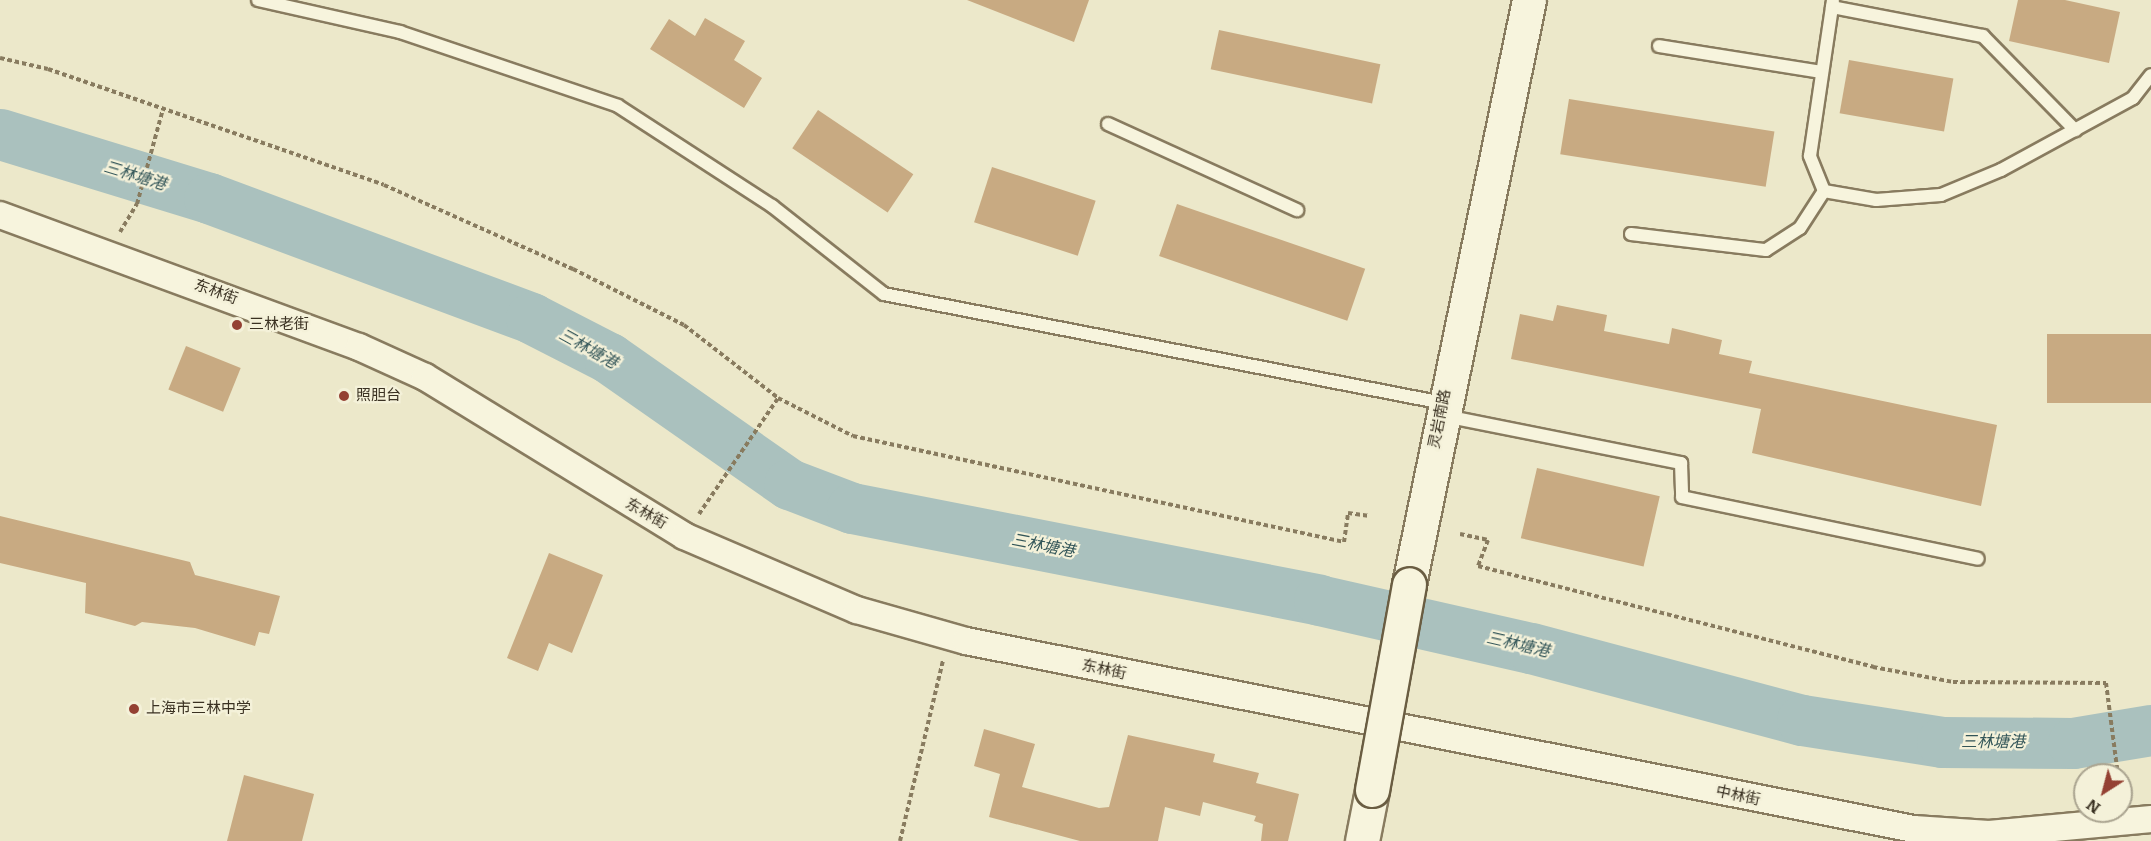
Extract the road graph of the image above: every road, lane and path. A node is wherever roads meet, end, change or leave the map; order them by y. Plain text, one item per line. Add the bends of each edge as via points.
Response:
1 (258, 0) edge
2 (1529, 0) edge
3 (1833, 4) edge
4 (1659, 46) dead end
5 (0, 58) edge
6 (1822, 72) junction
7 (2151, 75) edge
8 (163, 109) junction
9 (1108, 124) dead end
10 (2075, 130) junction
11 (1824, 191) junction
12 (1297, 210) dead end
13 (0, 215) edge
14 (1631, 234) dead end
15 (108, 253) junction
16 (778, 398) junction
17 (1442, 409) junction
18 (1370, 516) dead end
19 (1460, 534) dead end
20 (684, 536) junction
21 (1978, 559) dead end
22 (949, 636) junction
23 (1329, 714) joint
24 (2116, 763) edge
25 (2151, 819) edge
26 (900, 841) edge
27 (1362, 841) edge

1 - 17 lane via 400,32 618,106 772,206 884,294
2 - 17 street, 灵岩南路
3 - 6 lane
3 - 10 lane via 1983,36
4 - 6 lane
5 - 8 path via 48,69
6 - 11 lane via 1810,156
7 - 10 lane via 2133,98
8 - 15 path via 136,204
8 - 16 path via 384,185 573,269 684,326
9 - 12 lane
10 - 11 lane via 1941,195 1875,200
11 - 14 lane via 1800,228 1766,250
13 - 15 street, 东林街
15 - 20 street, 东林街 via 281,316 425,377
16 - 18 path via 853,436 1344,542 1348,513
16 - 20 path
17 - 21 lane via 1681,463 1682,497
17 - 27 street, 灵岩南路, bridge
19 - 24 path via 1488,540 1478,566 1873,667 1953,682 2106,683
20 - 22 street, 东林街 via 836,602
22 - 23 street, 东林街
22 - 26 path
23 - 25 street, 中林街 via 1914,829 2042,832

